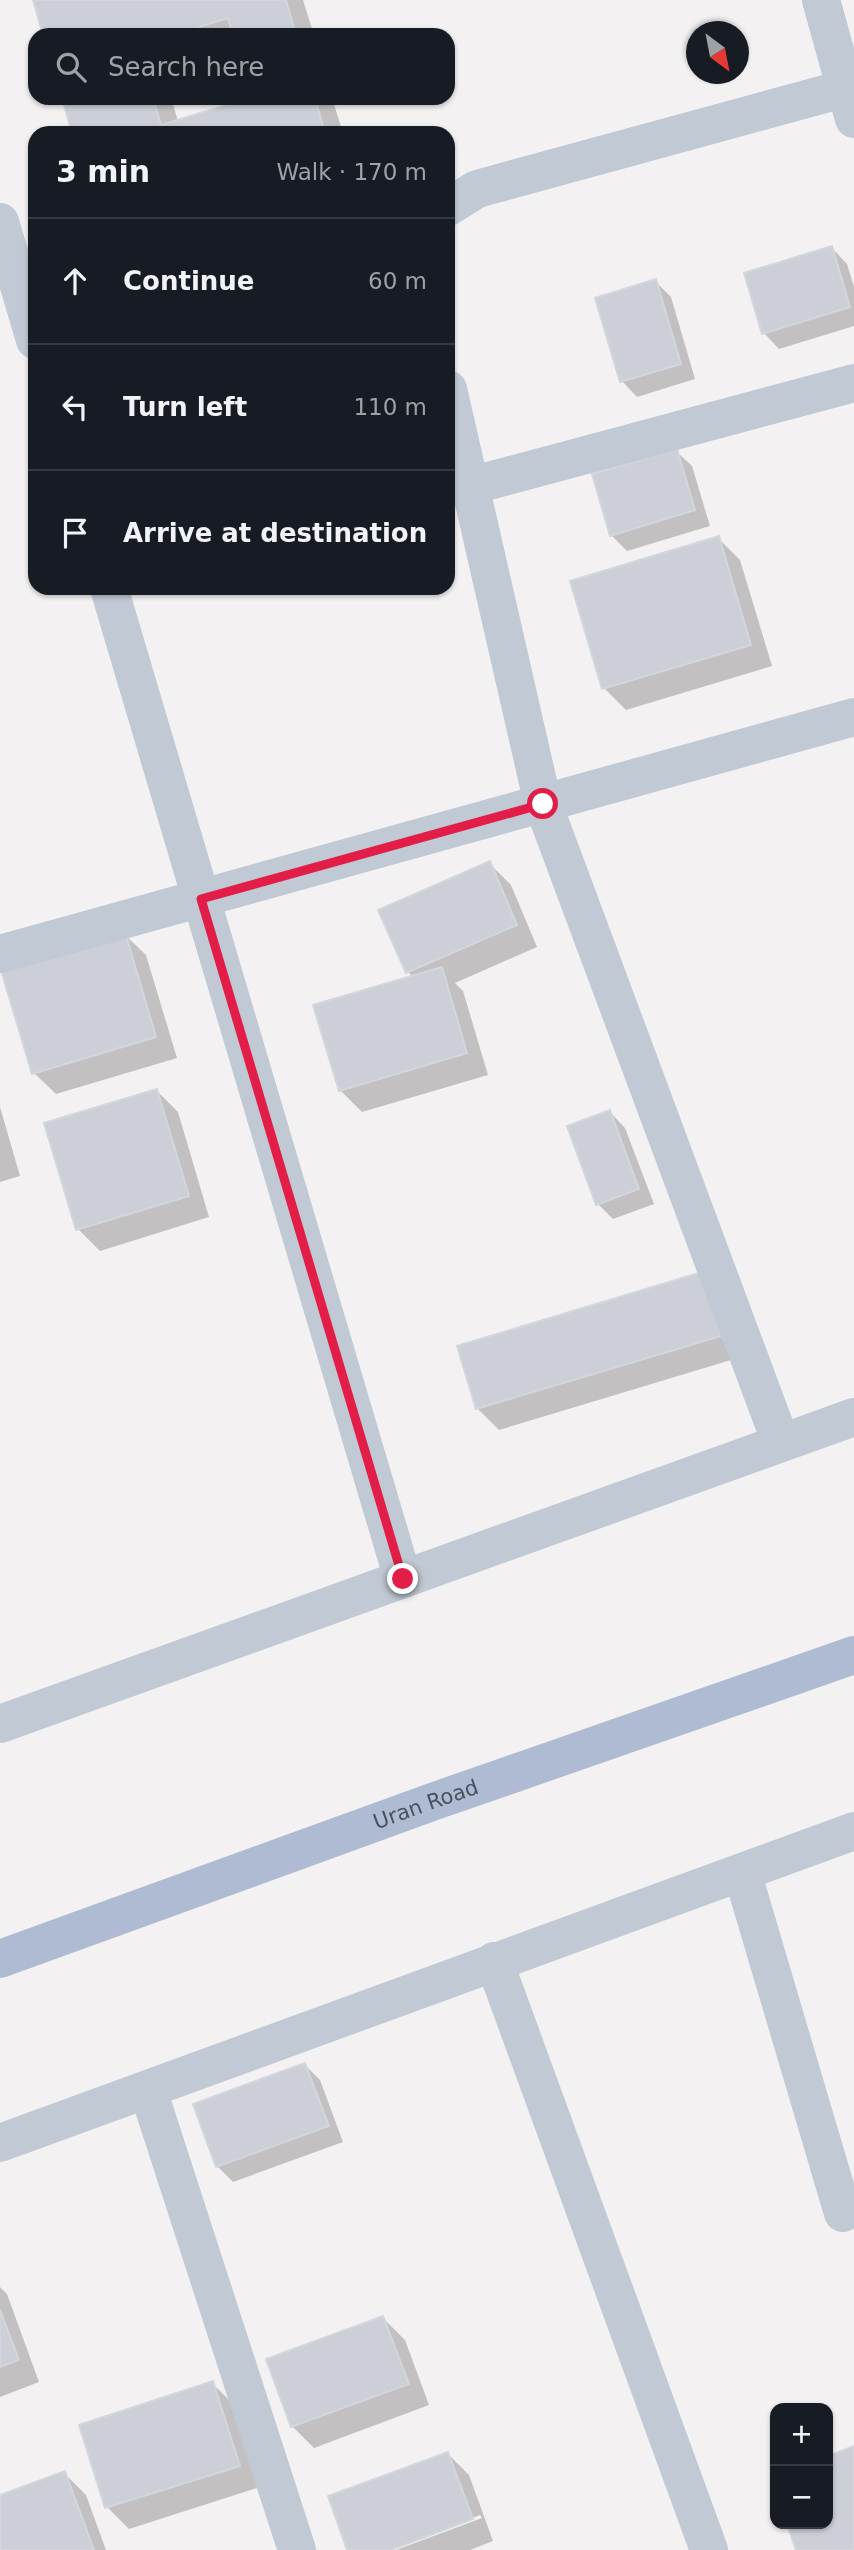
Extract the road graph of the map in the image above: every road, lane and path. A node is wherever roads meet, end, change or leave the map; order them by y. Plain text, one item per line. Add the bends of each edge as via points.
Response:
1 (821, 0) edge
2 (851, 98) edge
3 (455, 203) edge
4 (0, 222) edge
5 (28, 316) edge
6 (854, 383) edge
7 (455, 421) edge
8 (470, 486) junction
9 (111, 595) edge
10 (854, 717) edge
11 (543, 804) junction
12 (201, 899) junction
13 (0, 954) edge
14 (854, 1417) edge
15 (781, 1443) junction
16 (403, 1579) junction
17 (854, 1655) edge
18 (1, 1719) edge
19 (854, 1831) edge
20 (742, 1872) junction
21 (0, 1959) edge
22 (494, 1961) junction
23 (148, 2090) junction
24 (0, 2143) edge
25 (843, 2213) dead end
26 (297, 2550) edge
27 (709, 2550) edge

1 - 2 street
2 - 3 street via 477,189
4 - 5 street
6 - 8 street
7 - 8 street
8 - 11 street
9 - 12 street
10 - 11 street
11 - 12 street
11 - 15 street
12 - 13 street
12 - 16 street
14 - 15 street
15 - 16 street
16 - 18 street
17 - 21 main road, Uran Road
19 - 20 street
20 - 22 street
20 - 25 street
22 - 23 street
22 - 27 street
23 - 24 street
23 - 26 street

